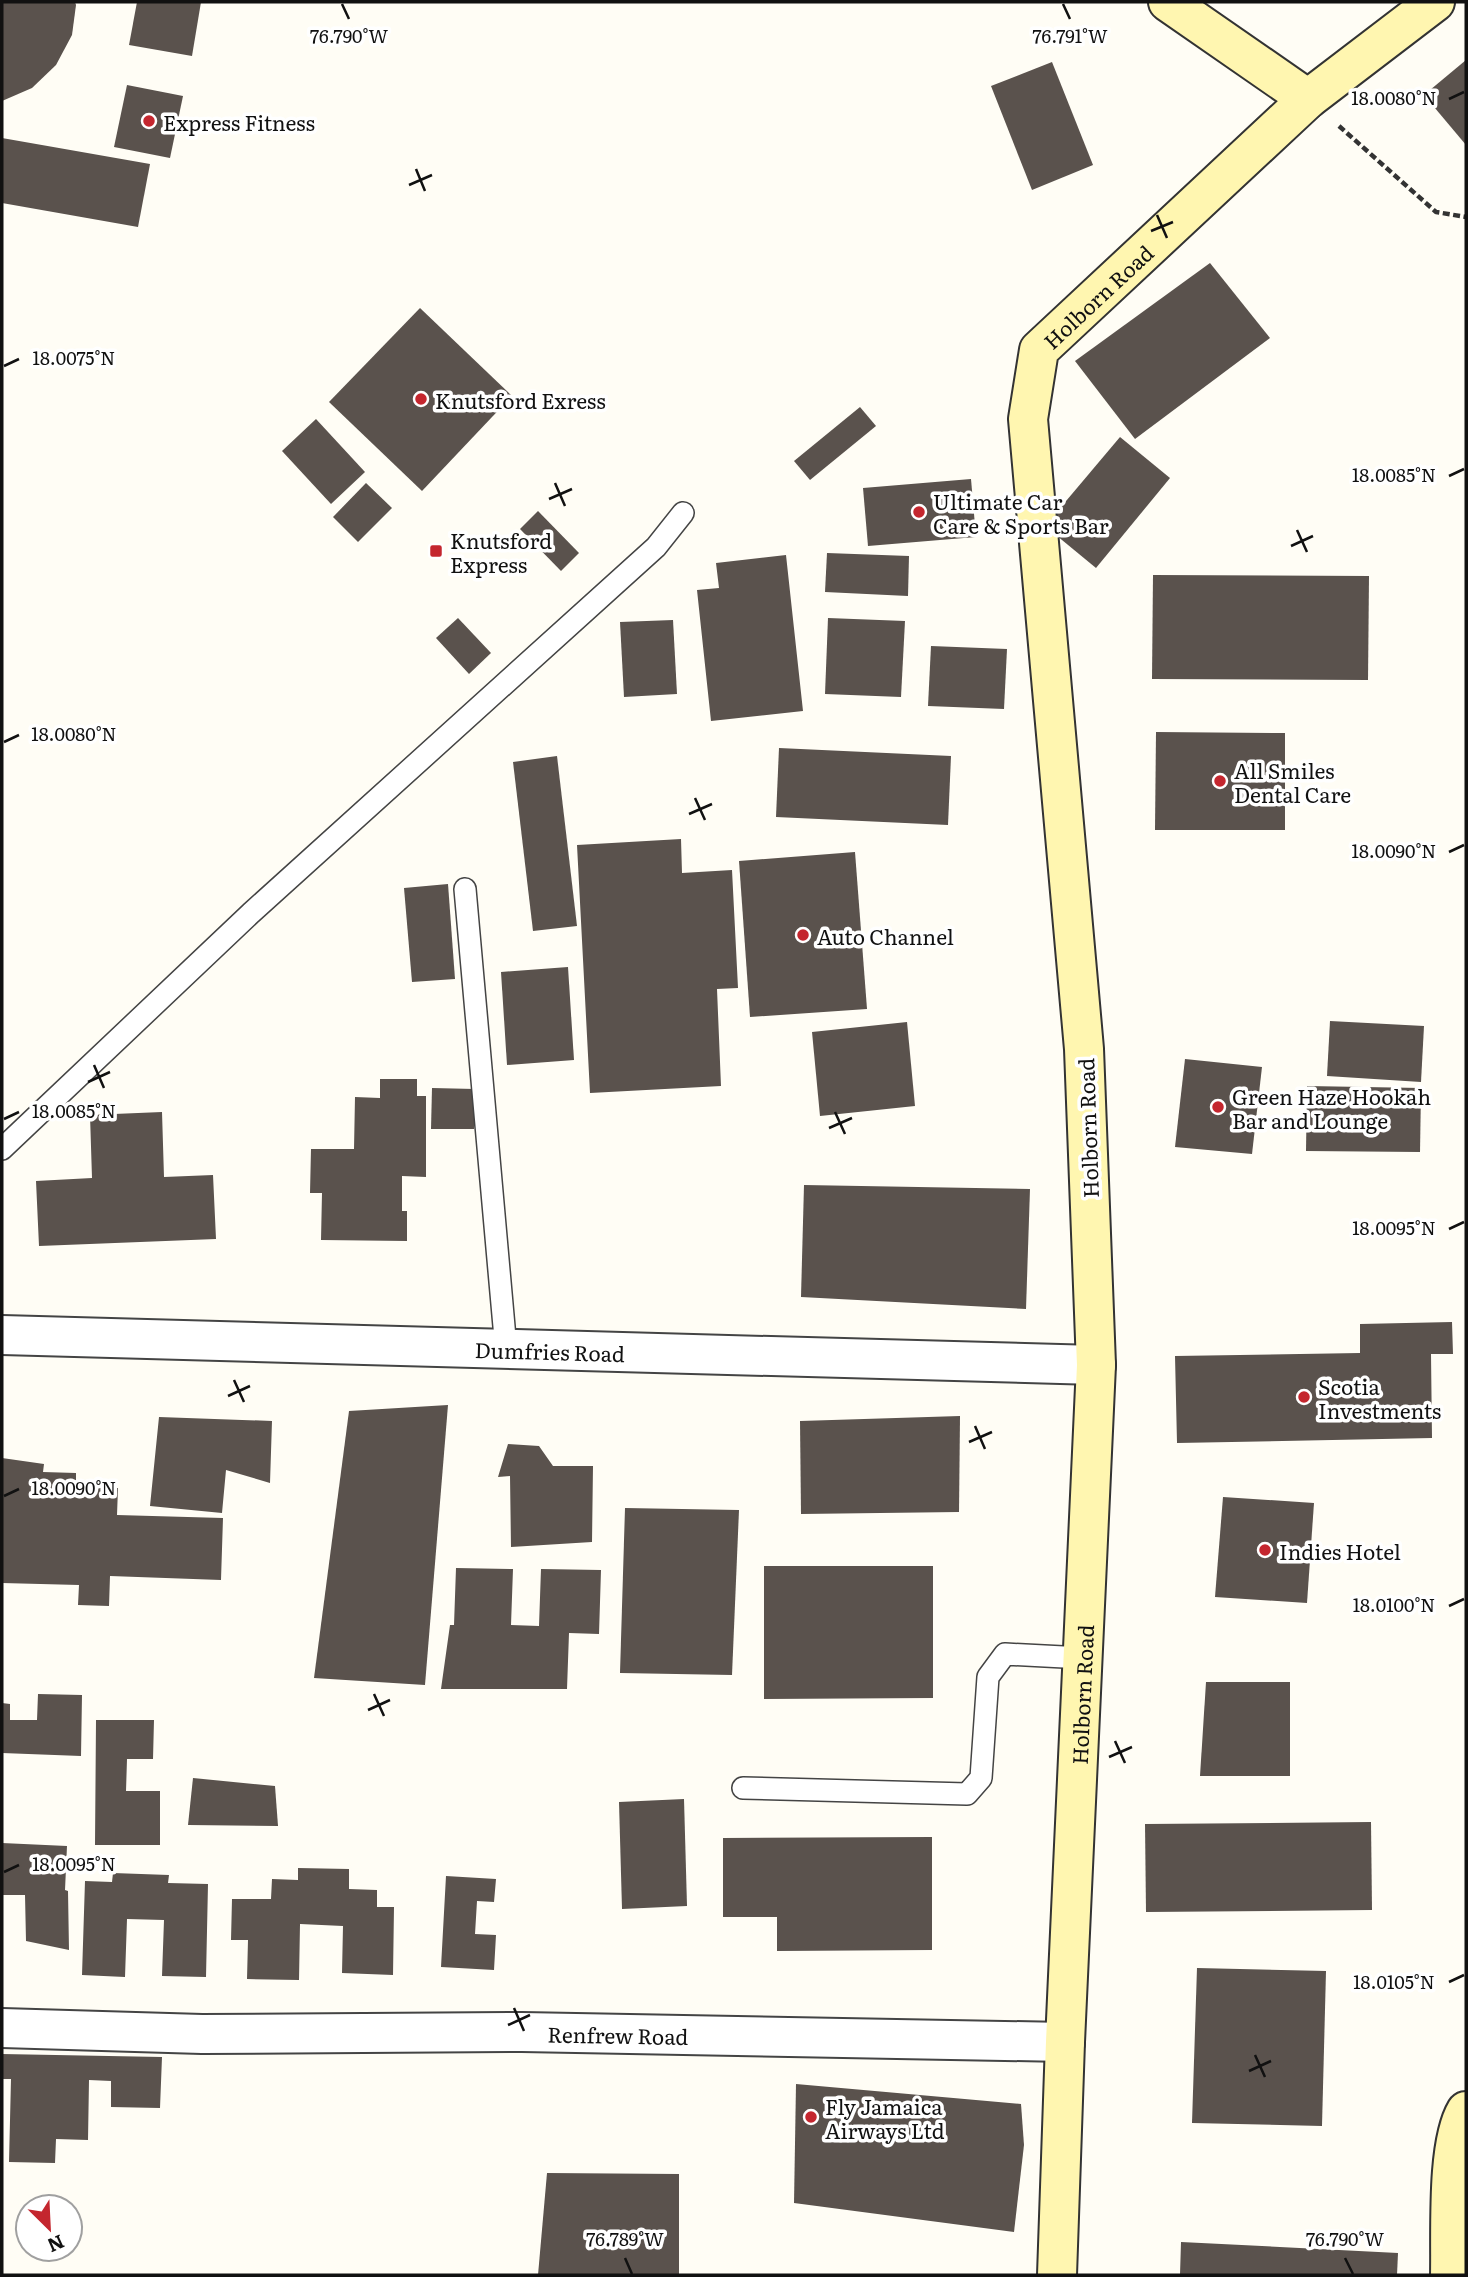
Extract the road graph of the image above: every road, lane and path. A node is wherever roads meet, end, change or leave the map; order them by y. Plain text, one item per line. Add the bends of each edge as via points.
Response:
1 (1168, 2) edge
2 (1435, 2) edge
3 (1308, 99) junction
4 (1466, 218) edge
5 (683, 513) dead end
6 (465, 889) dead end
7 (2, 1149) edge
8 (2, 1335) edge
9 (506, 1349) junction
10 (1096, 1365) junction
11 (1083, 1658) junction
12 (743, 1788) dead end
13 (2, 2028) edge
14 (1065, 2042) junction
15 (1466, 2111) edge
16 (1058, 2275) edge
17 (1450, 2275) edge

1 - 3 street
2 - 3 street, Holborn Road
3 - 4 path via 1436,212
3 - 10 street, Holborn Road via 1039,351 1028,419 1084,1049
5 - 7 lane via 656,547 251,912
6 - 9 lane
8 - 9 street, Dumfries Road
9 - 10 street, Dumfries Road
10 - 11 street, Holborn Road
11 - 12 lane via 1005,1654 988,1677 981,1778 967,1794
11 - 14 street, Holborn Road
13 - 14 street, Renfrew Road
14 - 16 street, Holborn Road
15 - 17 street via 1454,2156

